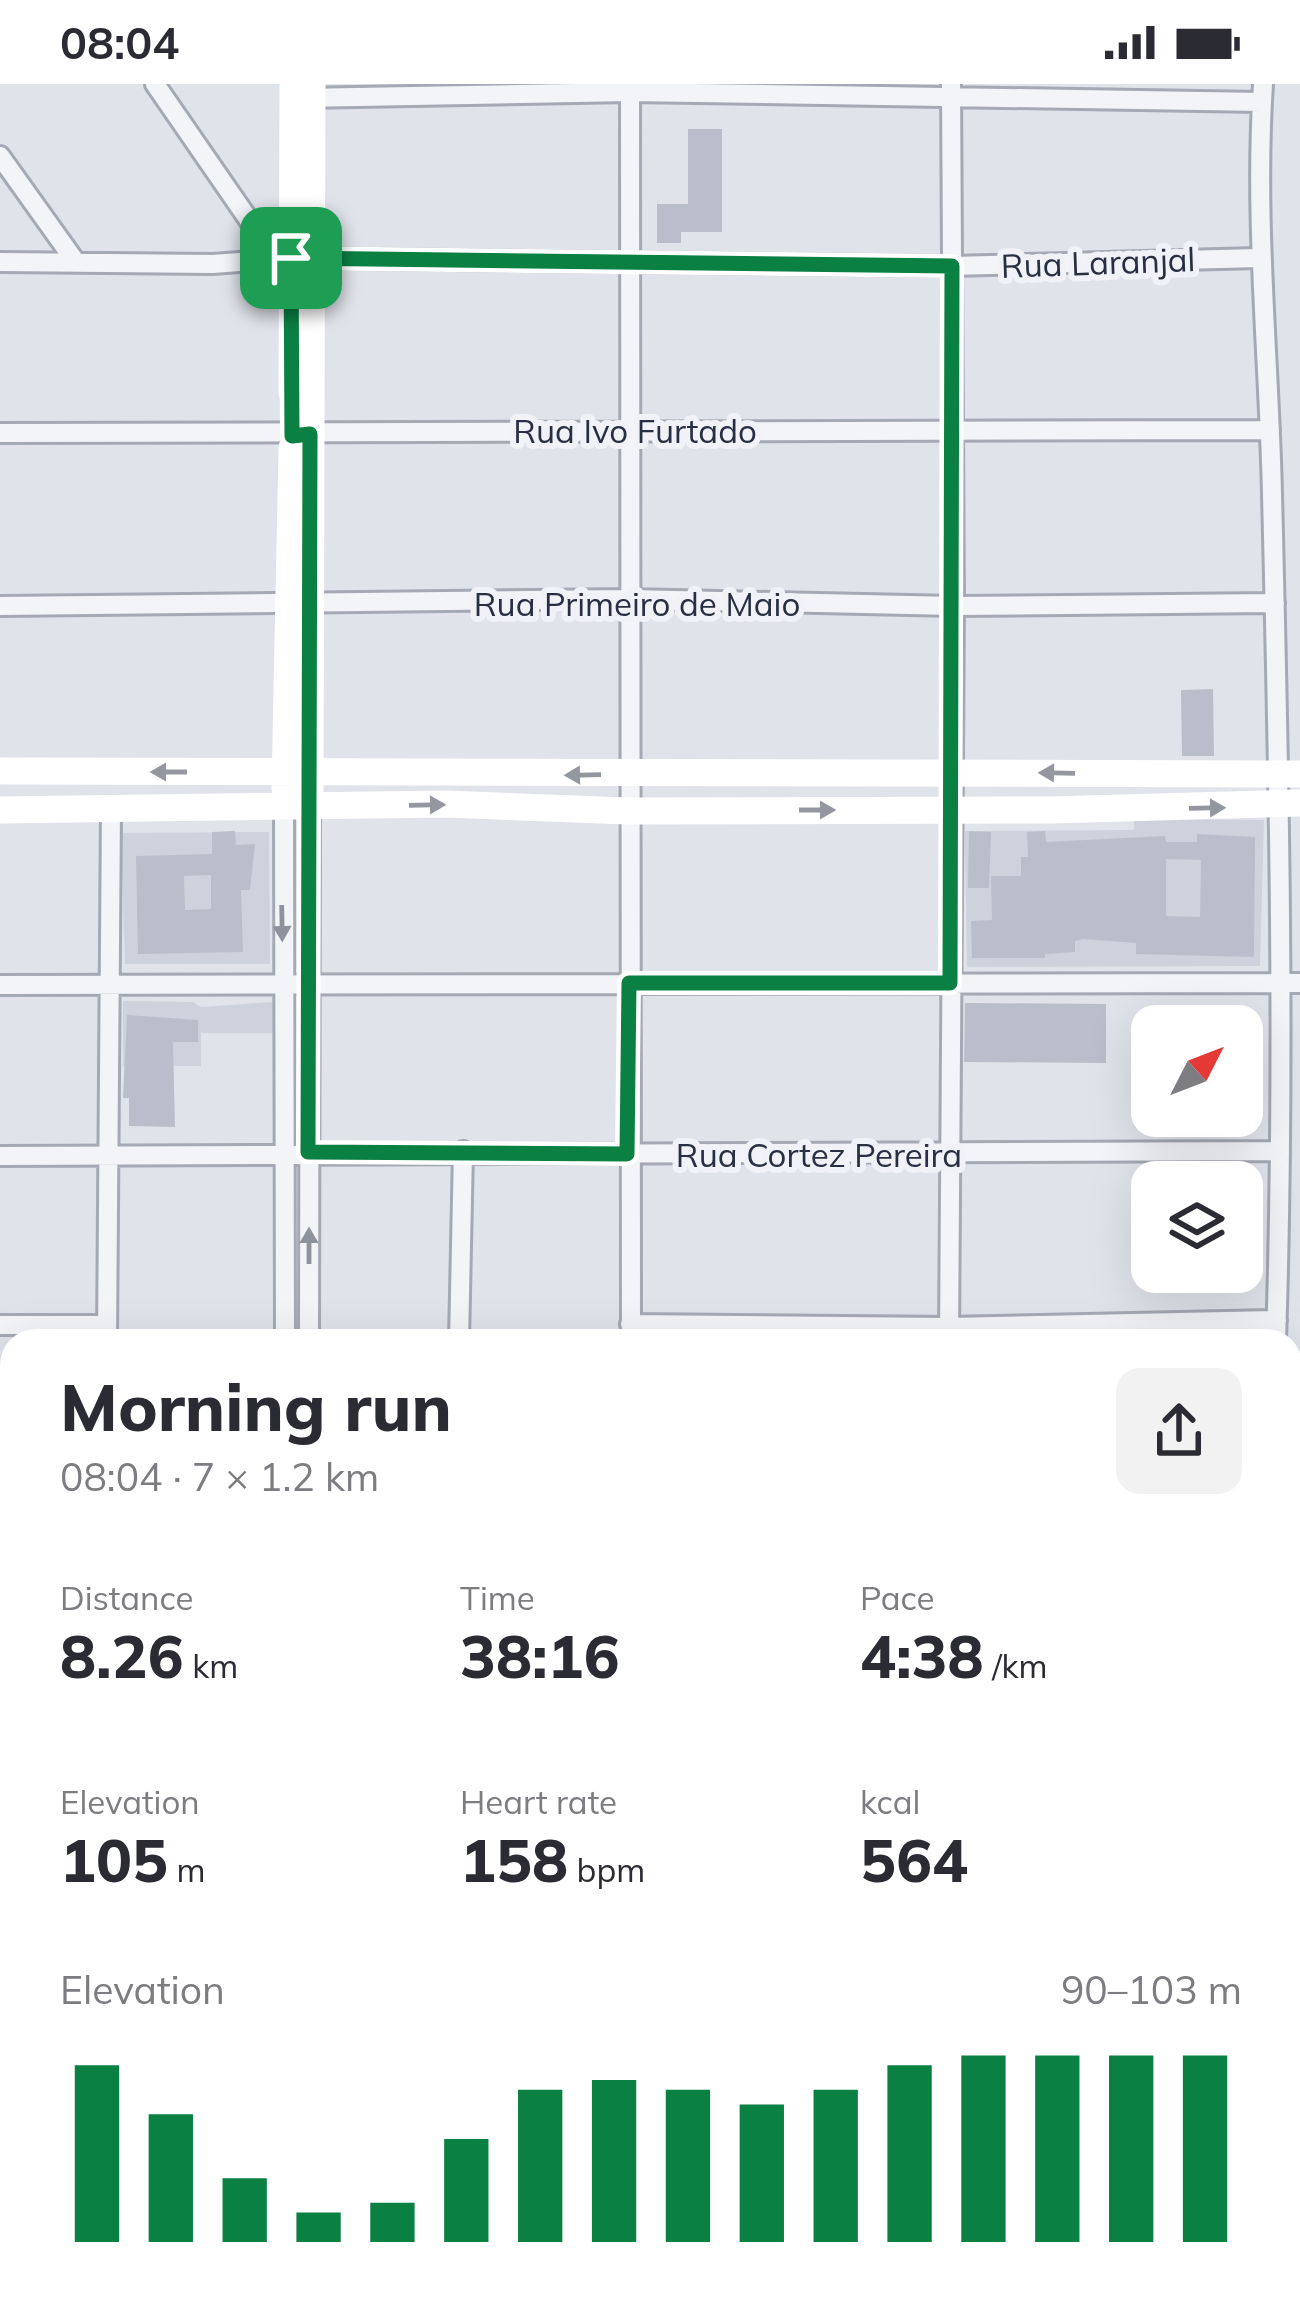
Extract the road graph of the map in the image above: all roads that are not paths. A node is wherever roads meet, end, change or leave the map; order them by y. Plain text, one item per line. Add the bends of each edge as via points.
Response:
1 (154, 84) edge
2 (630, 88) edge
3 (951, 89) edge
4 (303, 91) edge
5 (1262, 93) edge
6 (0, 156) edge
7 (1259, 257) junction
8 (293, 258) junction
9 (75, 261) junction
10 (0, 262) edge
11 (628, 262) junction
12 (952, 266) junction
13 (1270, 430) junction
14 (626, 431) junction
15 (0, 433) edge
16 (952, 433) junction
17 (301, 435) junction
18 (629, 599) junction
19 (1274, 603) junction
20 (0, 606) edge
21 (299, 606) junction
22 (954, 606) junction
23 (0, 771) edge
24 (298, 772) junction
25 (950, 772) junction
26 (627, 774) junction
27 (1289, 775) edge
28 (1290, 805) edge
29 (297, 807) junction
30 (111, 808) junction
31 (0, 810) edge
32 (949, 810) junction
33 (627, 811) junction
34 (284, 981) junction
35 (308, 982) junction
36 (1279, 982) junction
37 (109, 983) junction
38 (629, 983) junction
39 (950, 983) junction
40 (1300, 983) edge
41 (0, 985) edge
42 (1278, 1150) junction
43 (463, 1151) junction
44 (308, 1152) junction
45 (286, 1153) junction
46 (627, 1154) junction
47 (952, 1154) junction
48 (110, 1155) junction
49 (0, 1156) edge
50 (1277, 1320) junction
51 (0, 1325) edge
52 (54, 1329) edge
53 (107, 1329) edge
54 (285, 1329) edge
55 (309, 1329) edge
56 (459, 1329) edge
57 (630, 1329) edge
58 (949, 1329) edge
59 (1066, 1329) edge
60 (1277, 1329) edge

1 - 8 street
2 - 3 street
2 - 4 street
2 - 11 street
3 - 5 street
3 - 12 street
4 - 8 main road
5 - 7 street
6 - 9 street
7 - 12 street, Rua Laranjal
7 - 13 street
8 - 9 street, Rua Laranjal
8 - 11 street, Rua Laranjal
8 - 17 main road
9 - 10 street, Rua Laranjal
11 - 12 street, Rua Laranjal
11 - 14 street
12 - 16 street
13 - 16 street, Rua Ivo Furtado
13 - 19 street
14 - 16 street, Rua Ivo Furtado
14 - 17 street, Rua Ivo Furtado
14 - 18 street
15 - 17 street, Rua Ivo Furtado
16 - 22 street
17 - 21 main road
18 - 21 street, Rua Primeiro de Maio
18 - 22 street, Rua Primeiro de Maio
18 - 26 street
19 - 22 street, Rua Primeiro de Maio
19 - 27 street
20 - 21 street, Rua Primeiro de Maio
21 - 24 main road
22 - 25 street
24 -> 23 main road
26 -> 24 main road
24 - 29 main road
25 - 26 main road
27 -> 25 main road
25 - 32 street
26 - 33 street
27 - 28 street
32 -> 28 main road
28 - 36 street
29 - 30 main road
29 -> 33 main road
29 -> 34 street
29 - 35 street
30 - 31 main road
30 - 37 street
33 -> 32 main road
32 - 39 street
33 - 38 street
34 - 35 street
34 - 37 street
34 - 45 street
35 - 38 street
35 - 44 street
36 - 39 street
36 - 40 street
36 - 42 street
37 - 41 street
37 - 48 street
38 - 39 street
38 - 46 street
39 - 47 street
42 - 47 street, Rua Cortez Pereira
42 - 50 street
43 - 44 street, Rua Cortez Pereira
43 - 46 street, Rua Cortez Pereira
43 - 56 street
44 - 45 street, Rua Cortez Pereira
55 -> 44 street
45 - 48 street, Rua Cortez Pereira
45 - 54 street
46 - 47 street, Rua Cortez Pereira
46 - 57 street
47 - 58 street
48 - 49 street, Rua Cortez Pereira
48 - 53 street
50 - 59 street
50 - 60 street
51 - 52 street

